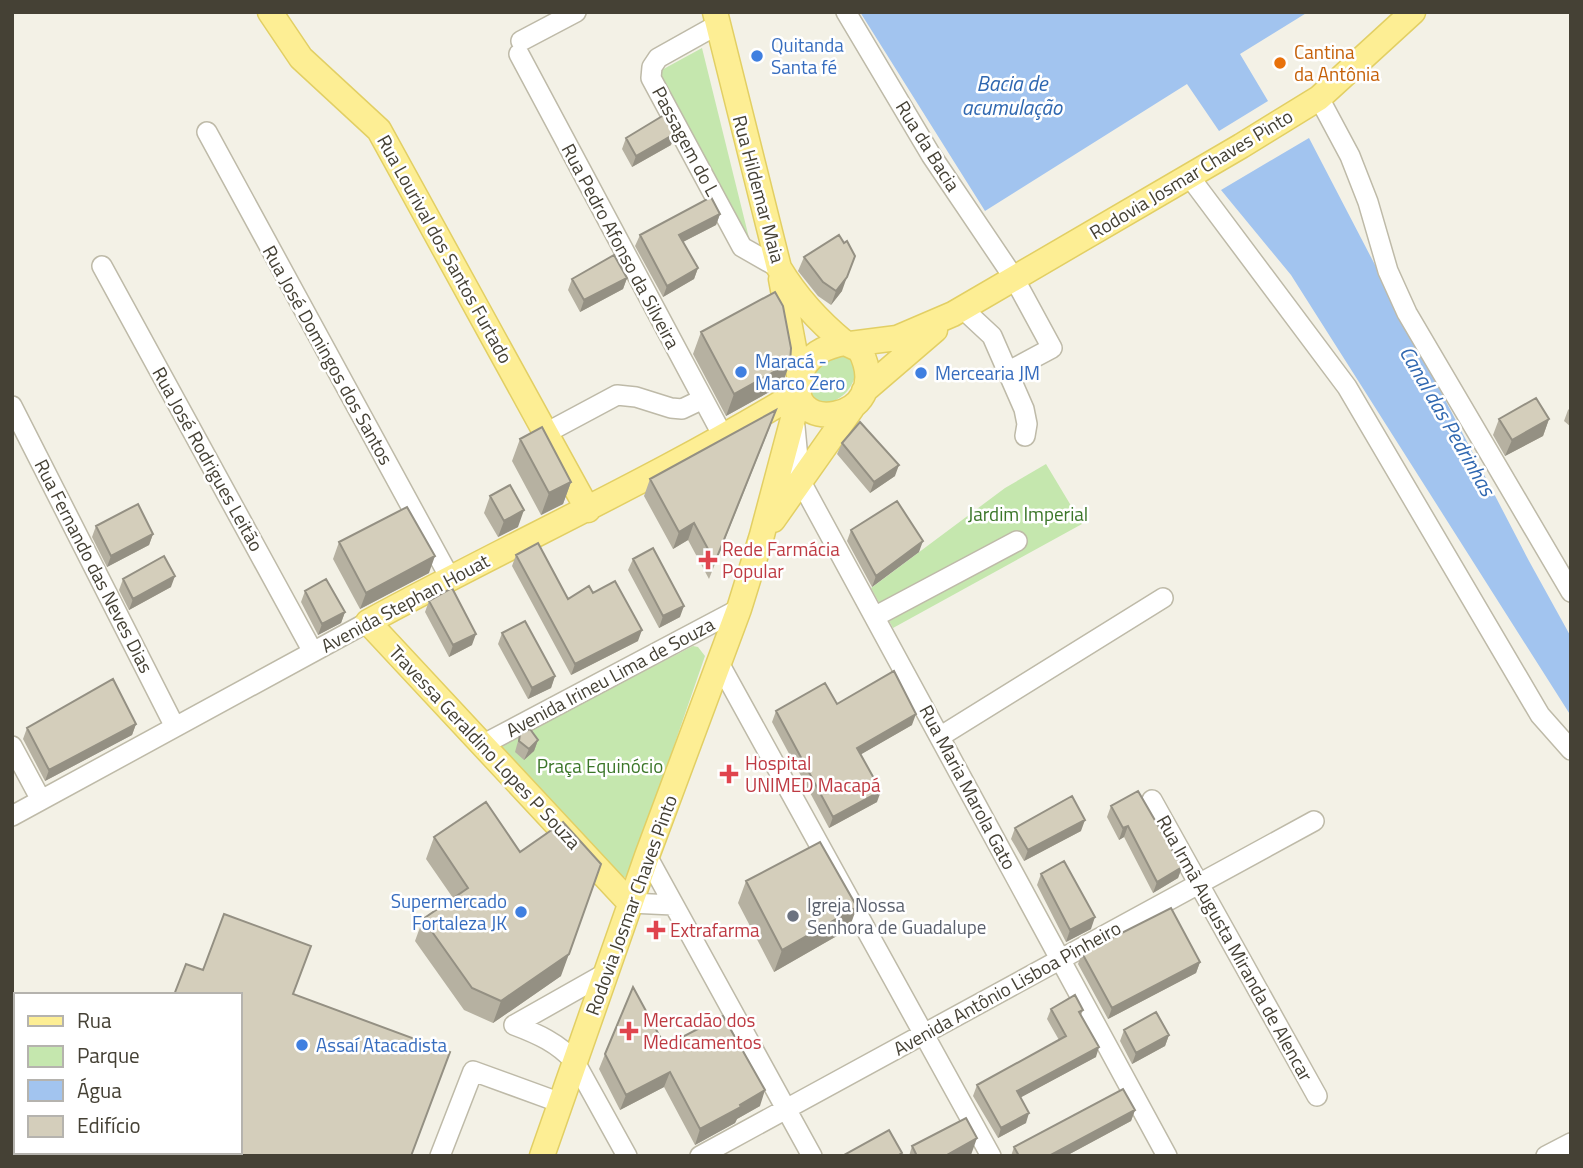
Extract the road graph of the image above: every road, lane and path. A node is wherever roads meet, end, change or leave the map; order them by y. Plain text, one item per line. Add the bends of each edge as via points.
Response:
1 (270, 12) edge
2 (576, 12) edge
3 (846, 12) edge
4 (1413, 12) edge
5 (716, 19) edge
6 (1319, 98) junction
7 (207, 132) dead end
8 (1189, 176) junction
9 (102, 266) dead end
10 (779, 268) junction
11 (1014, 278) junction
12 (958, 312) junction
13 (847, 343) junction
14 (1009, 371) junction
15 (799, 396) junction
16 (703, 399) junction
17 (858, 399) junction
18 (12, 406) edge
19 (546, 433) junction
20 (1025, 436) dead end
21 (724, 438) junction
22 (800, 480) junction
23 (587, 510) junction
24 (762, 535) junction
25 (1017, 541) dead end
26 (450, 578) junction
27 (1571, 592) edge
28 (1163, 598) dead end
29 (739, 609) junction
30 (876, 616) junction
31 (368, 622) junction
32 (313, 652) junction
33 (719, 663) junction
34 (175, 727) junction
35 (941, 736) junction
36 (482, 745) junction
37 (12, 746) edge
38 (1571, 750) edge
39 (41, 800) junction
40 (1152, 800) dead end
41 (12, 816) edge
42 (1314, 821) dead end
43 (647, 856) junction
44 (1199, 884) junction
45 (630, 903) junction
46 (673, 905) junction
47 (1061, 959) junction
48 (606, 973) junction
49 (924, 1034) junction
50 (575, 1062) junction
51 (1317, 1096) dead end
52 (561, 1103) junction
53 (786, 1109) junction
54 (1571, 1143) edge
55 (440, 1156) edge
56 (542, 1156) edge
57 (627, 1156) edge
58 (701, 1156) edge
59 (811, 1156) edge
60 (991, 1156) edge
61 (1167, 1156) edge
62 (1546, 1156) edge

1 - 19 main road, Rua Lourival dos Santos Furtado via 301,58 379,130
2 - 16 street, Rua Pedro Afonso da Silveira via 520,48
3 - 11 street, Rua da Bacia via 931,155
4 - 6 main road, Rodovia Josmar Chaves Pinto
5 - 10 main road, Rua Hildemar Maia
5 - 10 street, Passagem do L via 658,58 651,78 742,247
6 - 8 main road, Rodovia Josmar Chaves Pinto
6 - 27 street via 1350,156 1388,271 1407,313
7 - 26 street, Rua José Domingos dos Santos
8 - 11 main road, Rodovia Josmar Chaves Pinto
8 - 38 street via 1347,387 1540,715
9 - 32 street, Rua José Rodrigues Leitão
10 - 13 main road, Rua Hildemar Maia via 794,294
10 - 15 main road
11 - 12 main road, Rodovia Josmar Chaves Pinto
11 - 14 street, Rua da Bacia via 1052,348
12 - 13 main road, Rodovia Josmar Chaves Pinto via 897,338
12 - 14 street via 992,336
12 - 17 main road, Rodovia Josmar Chaves Pinto
13 - 15 main road via 817,352 803,371
13 - 17 main road via 860,350 865,361 867,381
14 - 20 street via 1024,410
15 - 17 main road via 812,412 827,416
15 - 21 main road, Avenida Stephan Houat
15 - 22 street, Rua Maria Marola Gato
15 - 24 main road, Rodovia Josmar Chaves Pinto
16 - 19 street via 682,409 617,395
16 - 21 street, Rua Pedro Afonso da Silveira
17 - 22 main road, Rodovia Josmar Chaves Pinto
18 - 34 street, Rua Fernando das Neves Dias
19 - 23 main road, Rua Lourival dos Santos Furtado
21 - 23 main road, Avenida Stephan Houat
22 - 24 main road, Rodovia Josmar Chaves Pinto
22 - 30 street, Rua Maria Marola Gato
23 - 26 main road, Avenida Stephan Houat
24 - 29 main road, Rodovia Josmar Chaves Pinto
25 - 30 street
26 - 31 main road, Avenida Stephan Houat
28 - 35 street
29 - 33 main road, Rodovia Josmar Chaves Pinto
29 - 36 street, Avenida Irineu Lima de Souza
30 - 35 street, Rua Maria Marola Gato
31 - 32 street, Avenida Stephan Houat
31 - 36 main road, Travessa Geraldino Lopes P Souza
32 - 34 street, Avenida Stephan Houat
33 - 43 main road, Rodovia Josmar Chaves Pinto
33 - 49 street
34 - 39 street, Avenida Stephan Houat
35 - 47 street, Rua Maria Marola Gato
36 - 45 main road, Travessa Geraldino Lopes P Souza
37 - 39 street
39 - 41 street, Avenida Stephan Houat
40 - 44 street, Rua Irmã Augusta Miranda de Alencar
42 - 44 street, Avenida Antônio Lisboa Pinheiro
43 - 45 main road, Rodovia Josmar Chaves Pinto
43 - 46 street
44 - 47 street, Avenida Antônio Lisboa Pinheiro
44 - 51 street, Rua Irmã Augusta Miranda de Alencar
45 - 46 street
45 - 48 main road, Rodovia Josmar Chaves Pinto
46 - 53 street
47 - 49 street, Avenida Antônio Lisboa Pinheiro
47 - 61 street, Rua Maria Marola Gato
48 - 50 main road, Rodovia Josmar Chaves Pinto
48 - 50 street via 514,1025 545,1037
49 - 53 street, Avenida Antônio Lisboa Pinheiro
49 - 60 street
50 - 52 main road, Rodovia Josmar Chaves Pinto
50 - 57 street
52 - 55 street via 473,1070
52 - 56 main road, Rodovia Josmar Chaves Pinto
53 - 58 street, Avenida Antônio Lisboa Pinheiro
53 - 59 street
54 - 62 street

